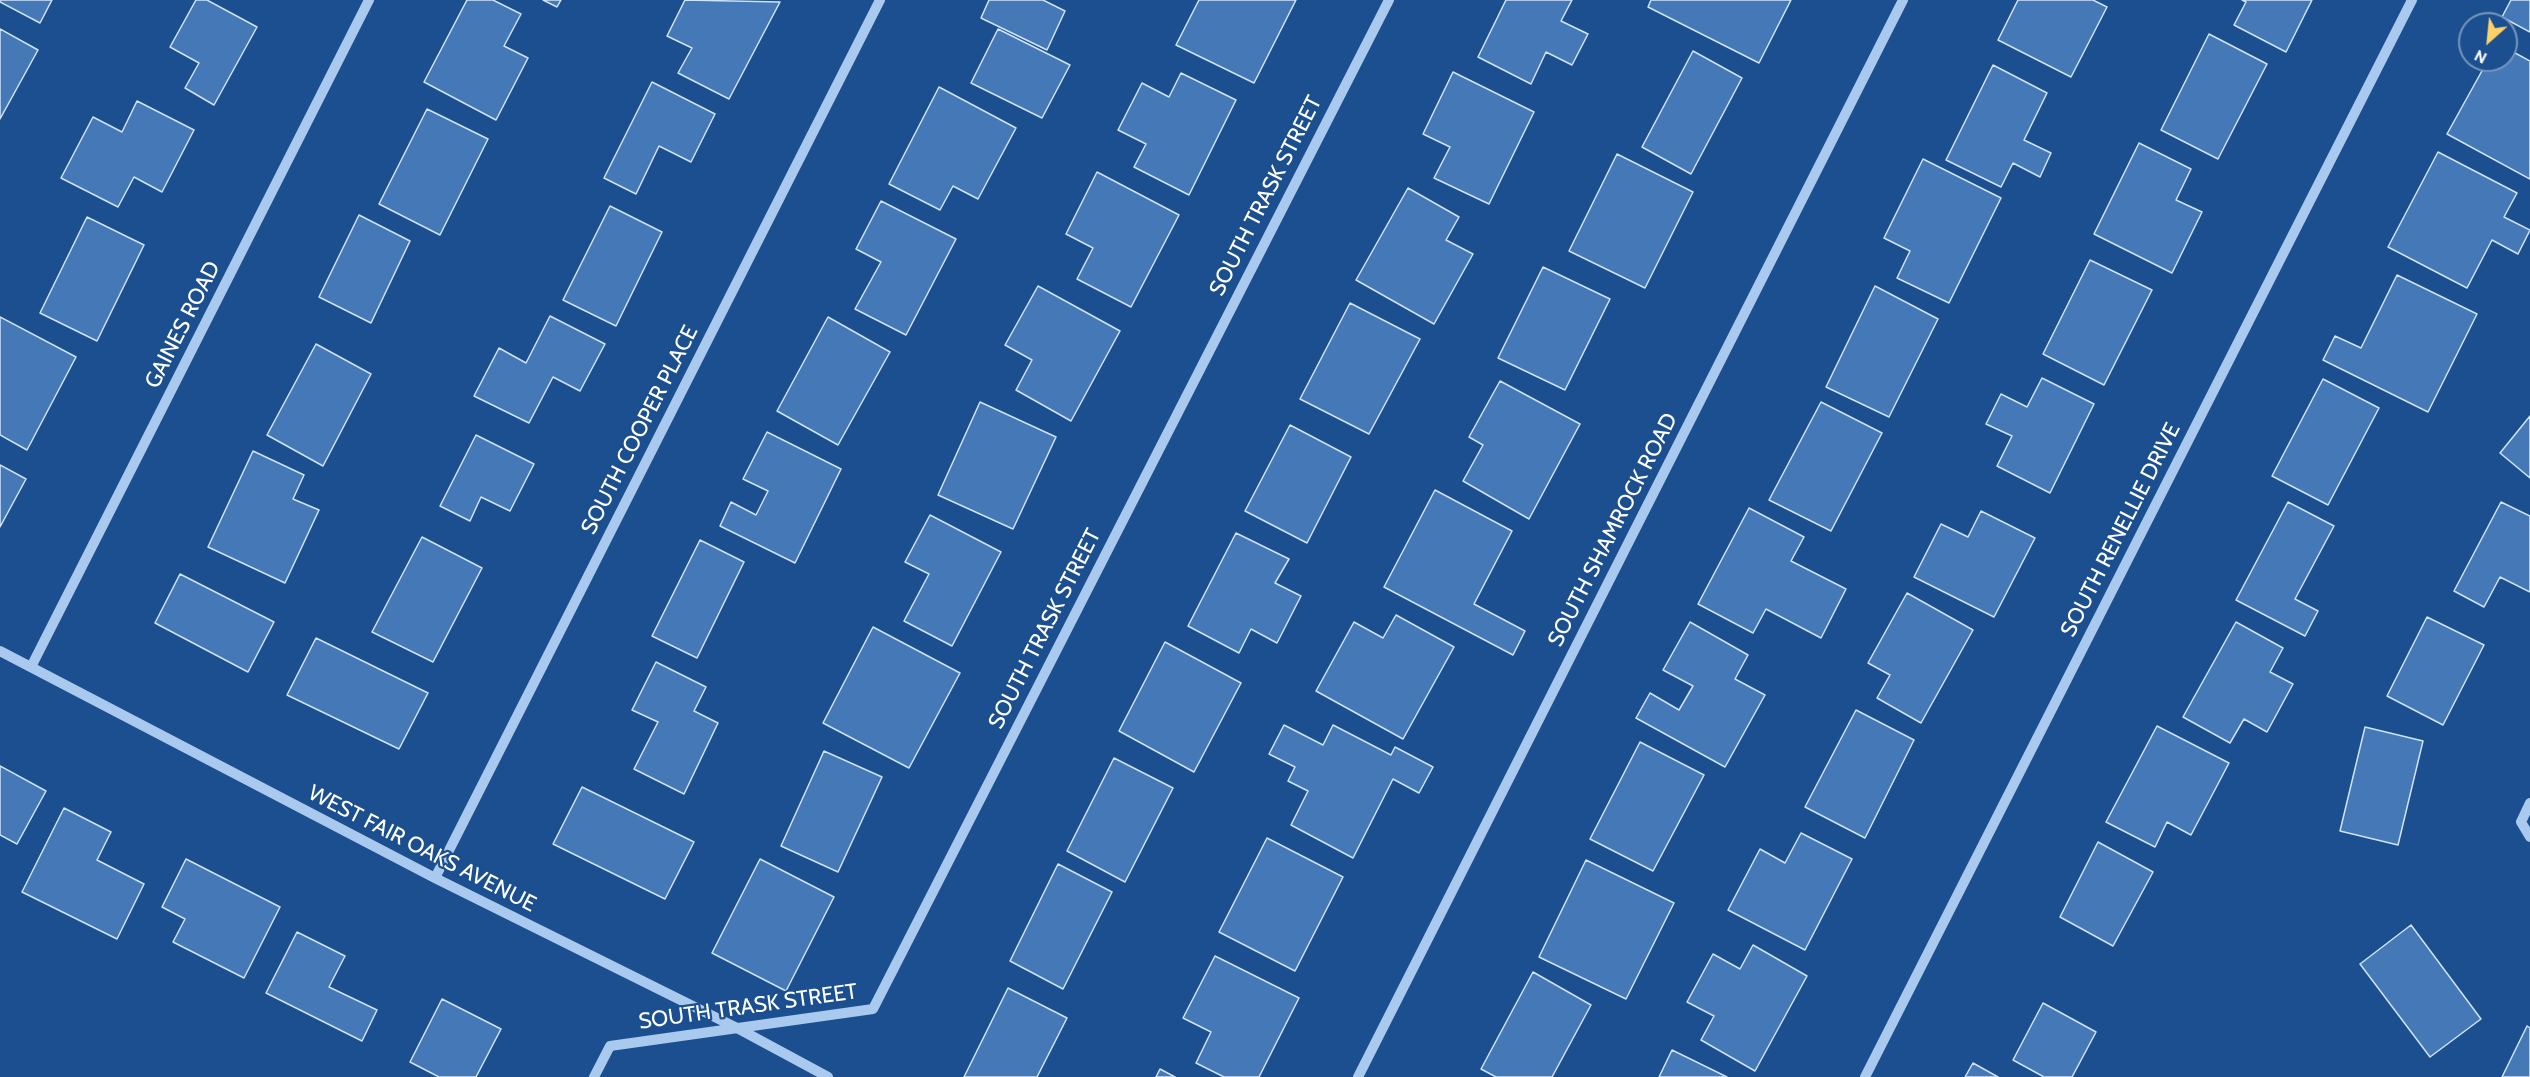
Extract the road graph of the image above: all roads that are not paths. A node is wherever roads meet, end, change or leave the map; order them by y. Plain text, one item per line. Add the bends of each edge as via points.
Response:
1 (369, 0) edge
2 (880, 0) edge
3 (1389, 0) edge
4 (1903, 0) edge
5 (2412, 0) edge
6 (0, 651) edge
7 (31, 668) junction
8 (2530, 803) edge
9 (2530, 837) edge
10 (435, 879) junction
11 (739, 1029) junction
12 (594, 1077) edge
13 (828, 1077) edge
14 (1358, 1077) edge
15 (1865, 1077) edge

1 - 7 street, GAINES ROAD
2 - 10 street, SOUTH COOPER PLACE
3 - 11 street, SOUTH TRASK STREET via 873,1009
4 - 14 street, SOUTH SHAMROCK ROAD
5 - 15 street, SOUTH RENELLIE DRIVE
6 - 7 street, WEST FAIR OAKS AVENUE
7 - 10 street, WEST FAIR OAKS AVENUE
8 - 9 street via 2521,822
10 - 11 street, WEST FAIR OAKS AVENUE
11 - 12 street, SOUTH TRASK STREET via 610,1046
11 - 13 street, WEST FAIR OAKS AVENUE

